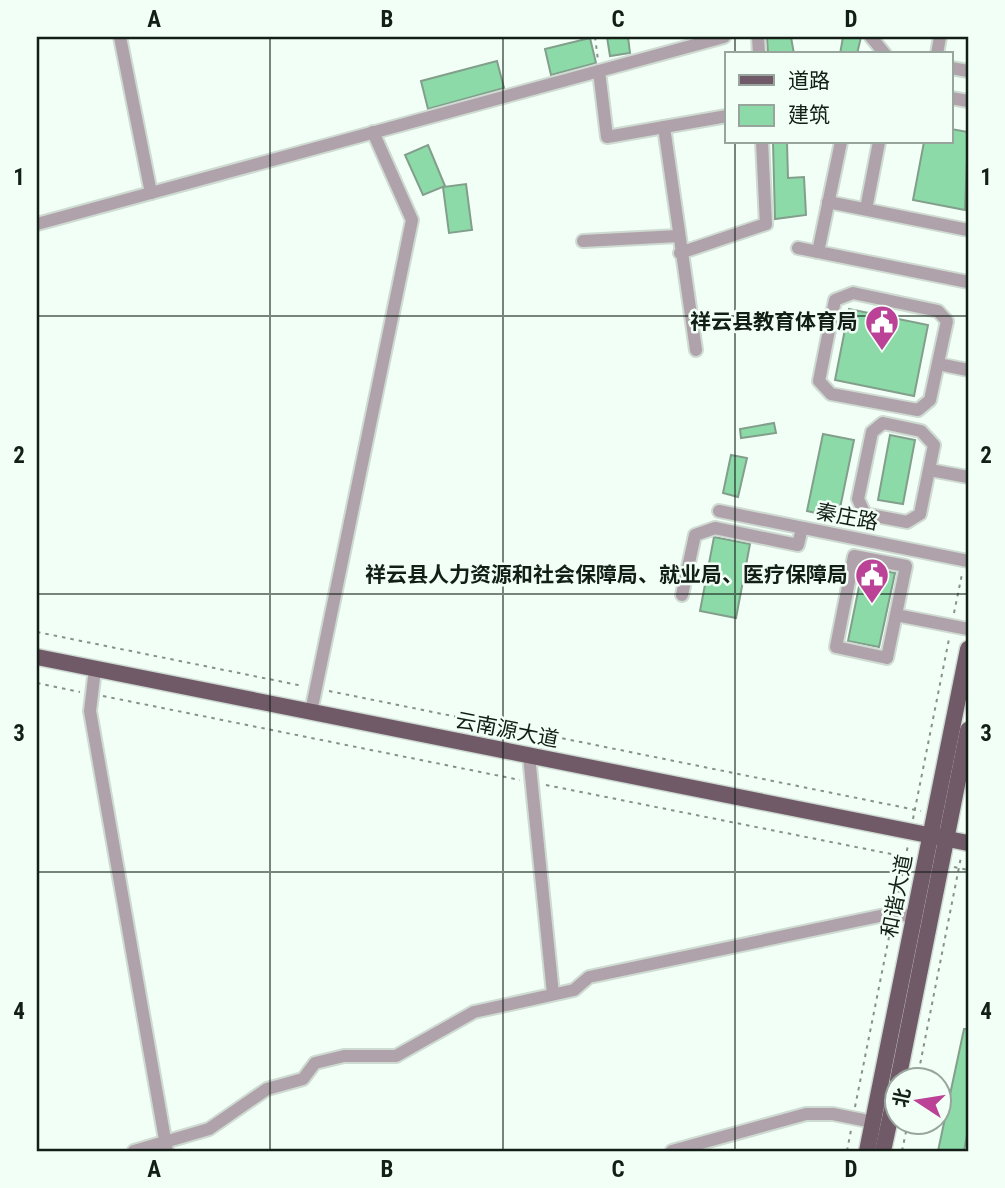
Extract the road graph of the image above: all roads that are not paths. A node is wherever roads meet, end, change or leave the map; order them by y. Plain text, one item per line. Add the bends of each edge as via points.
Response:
1 (120, 37) edge
2 (724, 37) edge
3 (871, 37) edge
4 (884, 52) edge
5 (599, 71) junction
6 (725, 116) edge
7 (664, 127) junction
8 (373, 132) junction
9 (762, 144) edge
10 (841, 144) edge
11 (880, 144) edge
12 (151, 193) junction
13 (828, 202) junction
14 (866, 209) junction
15 (37, 224) edge
16 (968, 230) edge
17 (678, 236) junction
18 (583, 242) dead end
19 (798, 248) dead end
20 (818, 252) junction
21 (680, 253) junction
22 (968, 282) edge
23 (696, 350) dead end
24 (938, 364) junction
25 (968, 370) edge
26 (930, 470) junction
27 (968, 477) edge
28 (719, 511) dead end
29 (802, 528) junction
30 (966, 561) edge
31 (682, 595) dead end
32 (896, 615) junction
33 (968, 629) edge
34 (968, 649) edge
35 (37, 657) edge
36 (95, 669) junction
37 (311, 712) junction
38 (968, 730) edge
39 (529, 756) junction
40 (938, 837) junction
41 (966, 843) edge
42 (933, 863) junction
43 (914, 917) junction
44 (553, 994) junction
45 (900, 1066) edge
46 (873, 1122) junction
47 (166, 1147) edge
48 (134, 1151) edge
49 (672, 1151) edge
50 (867, 1151) edge

1 - 12 street
2 - 5 street
3 - 4 street
5 - 7 street via 607,137
5 - 8 street
6 - 7 street
7 - 17 street
8 - 12 street
8 - 37 street via 412,220
9 - 21 street via 766,224
10 - 13 street
11 - 14 street
12 - 15 street
13 - 14 street
13 - 20 street
14 - 16 street
17 - 18 street
17 - 21 street
19 - 20 street
20 - 22 street
21 - 23 street
24 - 24 street via 947,321 938,311 853,293 835,300 819,382 831,394 918,410 930,400
24 - 25 street
26 - 26 street via 934,445 921,431 883,424 872,432 858,499 865,514 907,522 920,514
26 - 27 street
28 - 29 street, 秦庄路
29 - 30 street, 秦庄路
29 - 31 street via 798,545 715,528 695,535
32 - 32 street via 887,658 835,647 854,556 906,566
32 - 33 street
34 - 40 main road, 和谐大道 via 935,814
35 - 36 main road, 云南源大道
36 - 37 main road, 云南源大道
36 - 47 street via 90,712
37 - 39 main road, 云南源大道
38 - 40 main road, 和谐大道
39 - 40 main road, 云南源大道
39 - 44 street
40 - 41 main road, 云南源大道
40 - 42 main road, 和谐大道
42 - 43 main road, 和谐大道
42 - 45 main road, 和谐大道
43 - 44 street via 894,913 590,976 573,990
43 - 46 main road, 和谐大道
44 - 47 street via 474,1012 397,1056 344,1056 316,1063 303,1079 267,1090 209,1129
46 - 49 street via 806,1114
46 - 50 main road, 和谐大道
47 - 48 street

